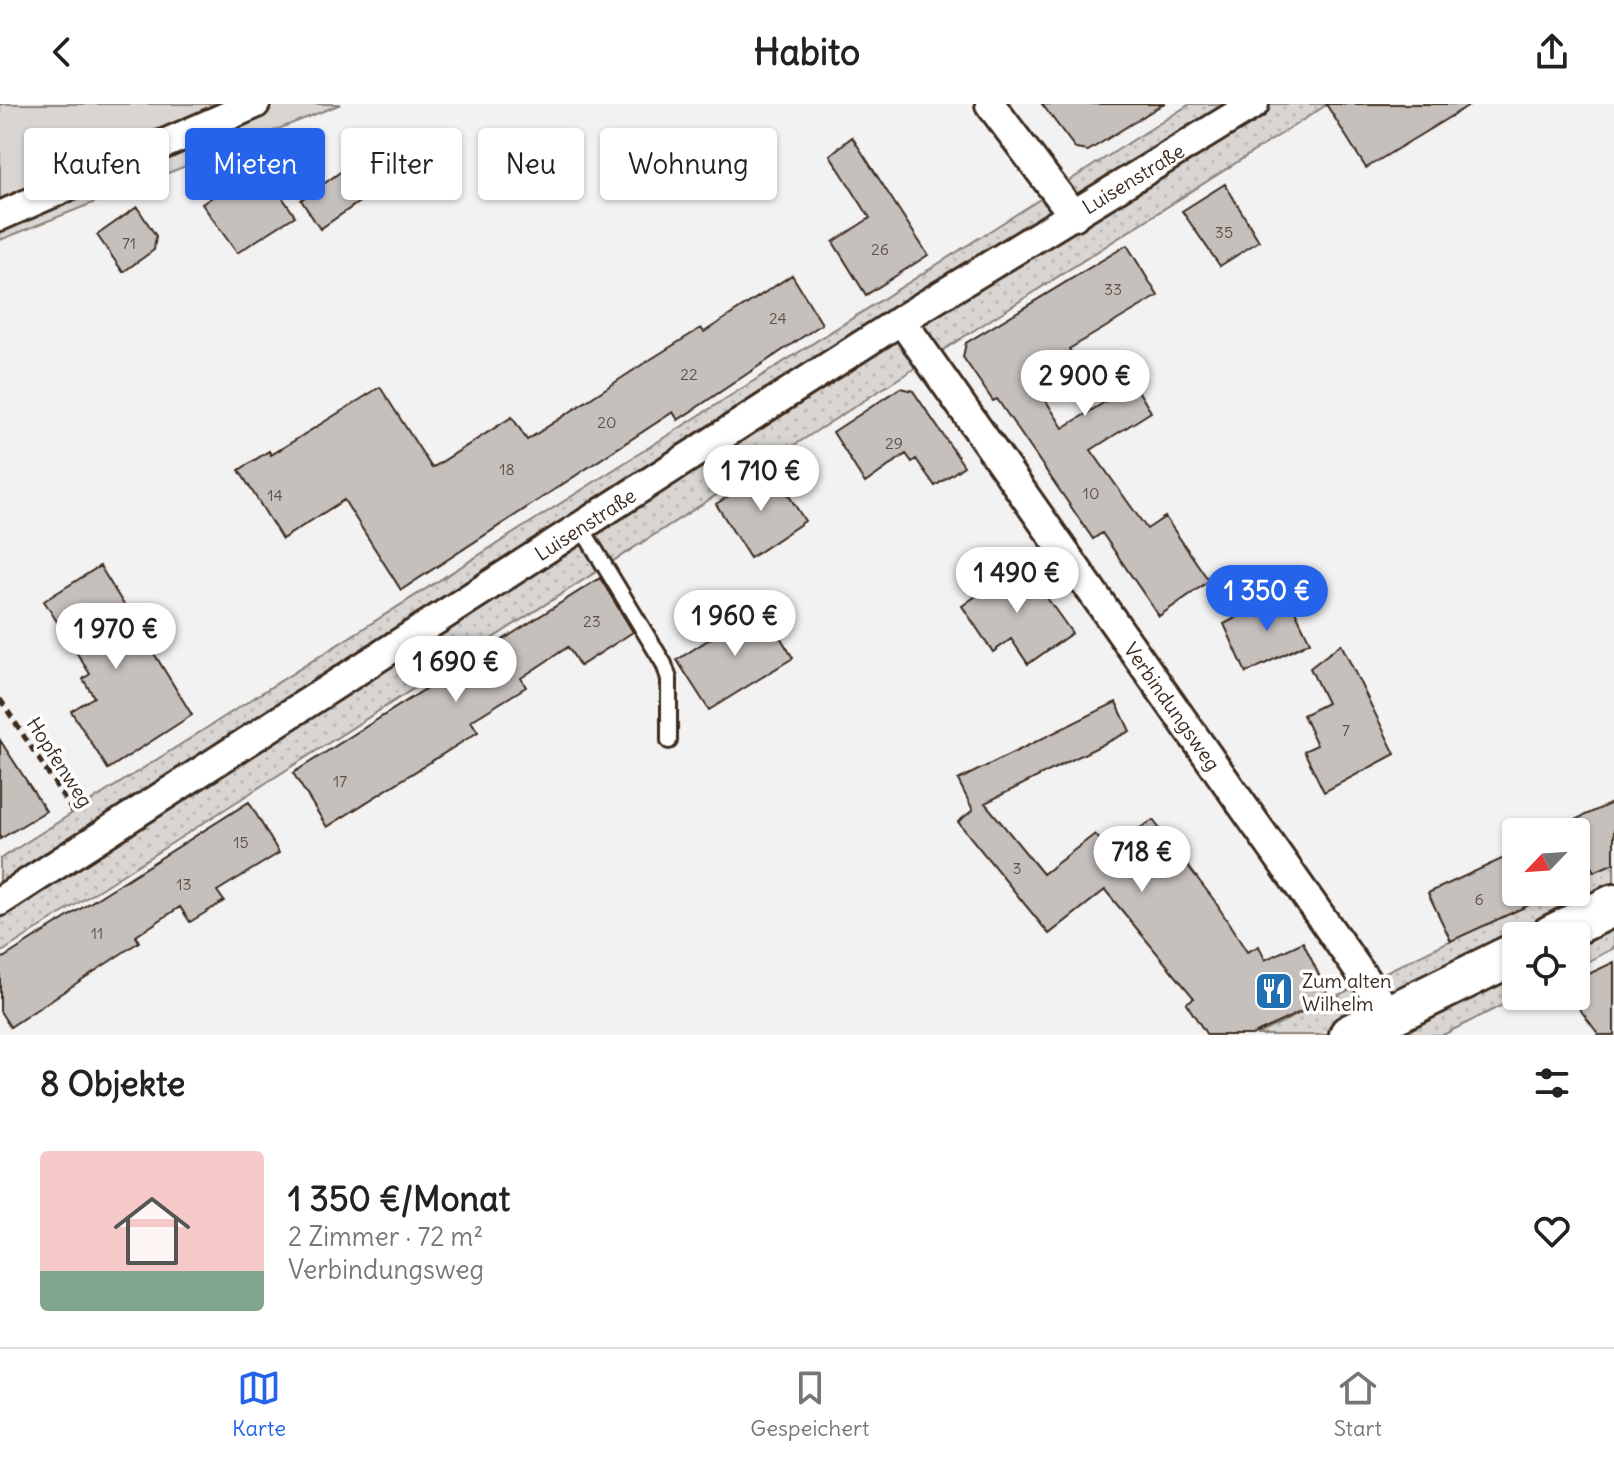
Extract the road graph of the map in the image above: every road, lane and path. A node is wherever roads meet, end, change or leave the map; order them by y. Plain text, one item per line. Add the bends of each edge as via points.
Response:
1 (255, 104) edge
2 (990, 104) edge
3 (1254, 104) edge
4 (0, 216) edge
5 (1074, 216) junction
6 (901, 320) junction
7 (581, 527) junction
8 (0, 699) edge
9 (669, 741) dead end
10 (94, 842) junction
11 (0, 901) edge
12 (1614, 905) edge
13 (1579, 922) edge
14 (1502, 960) edge
15 (1390, 1015) junction
16 (1350, 1035) edge

1 - 4 street
2 - 5 street
3 - 5 street, Luisenstraße
5 - 6 street, Luisenstraße
6 - 7 street, Luisenstraße
6 - 15 street, Verbindungsweg
7 - 9 lane via 664,664 669,679
7 - 10 street, Luisenstraße
8 - 10 path, Hopfenweg
10 - 11 street, Luisenstraße
12 - 13 street
14 - 15 street
15 - 16 street

